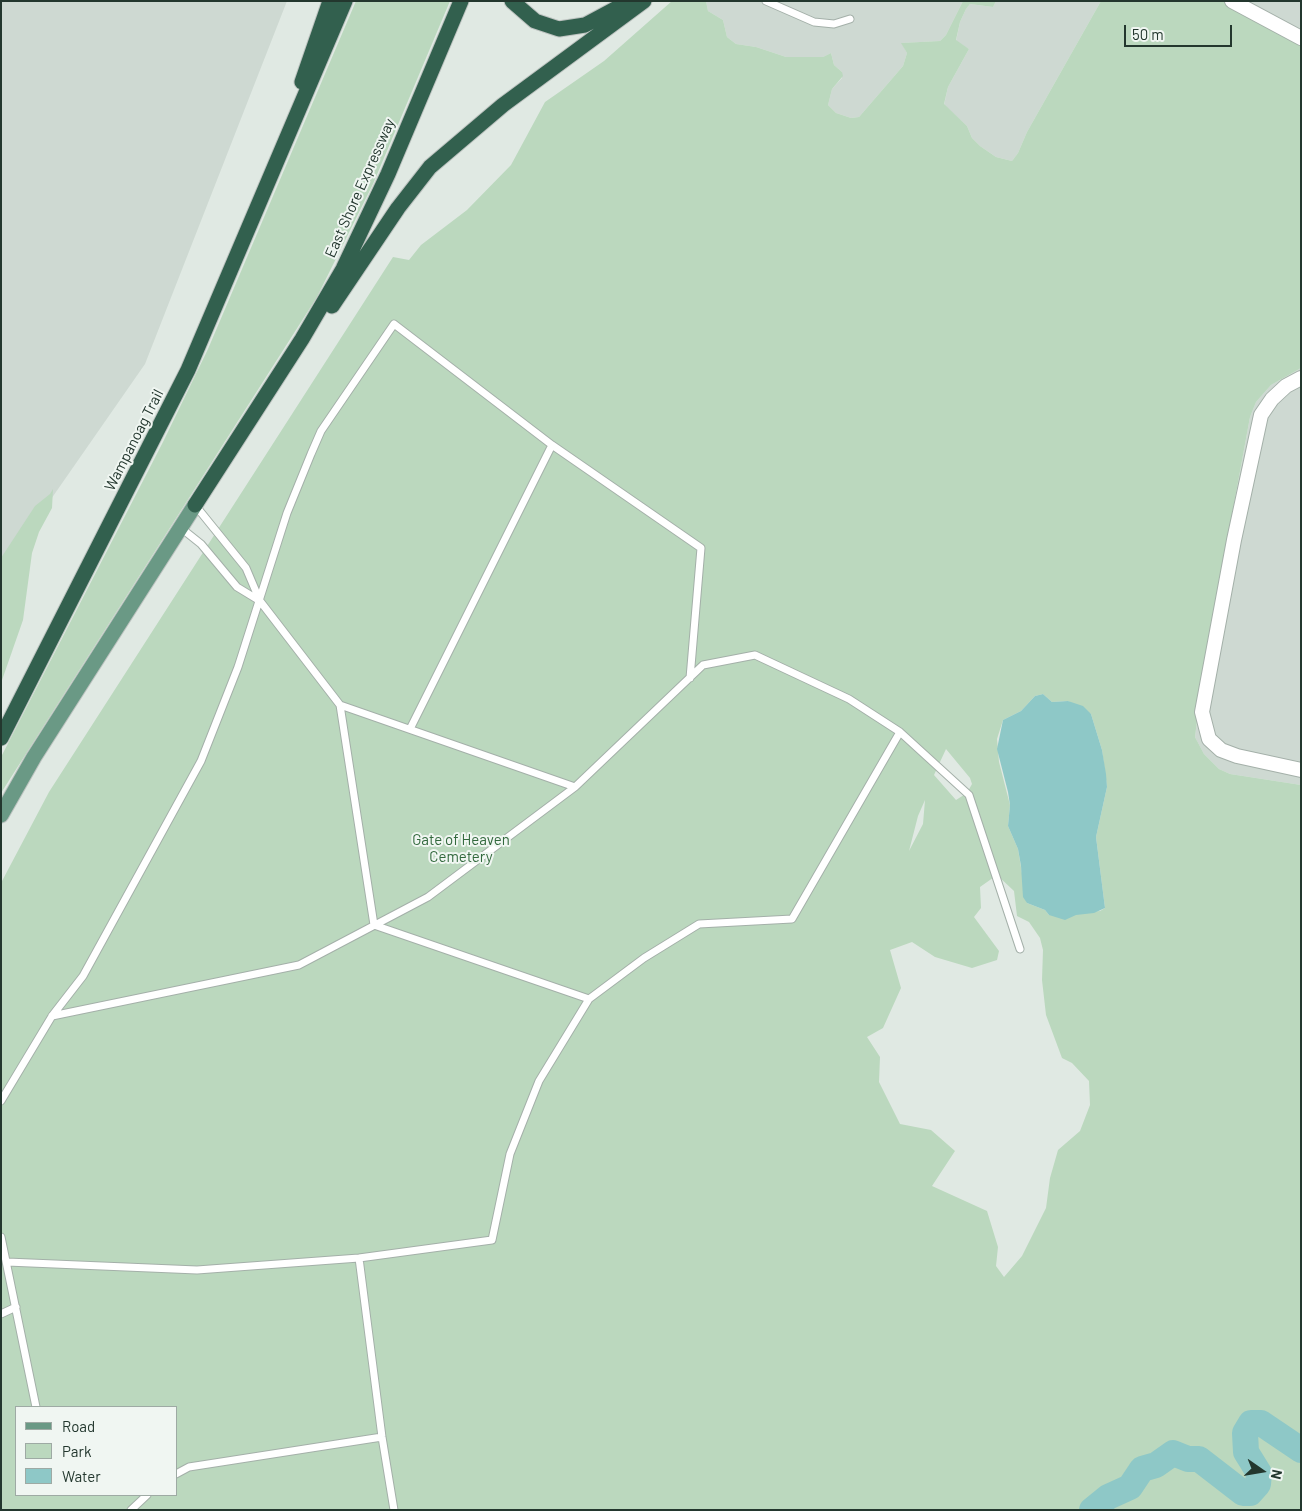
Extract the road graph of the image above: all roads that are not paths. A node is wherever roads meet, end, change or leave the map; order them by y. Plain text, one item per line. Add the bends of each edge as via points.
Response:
1 (330, 1) edge
2 (345, 1) edge
3 (461, 1) edge
4 (512, 1) edge
5 (630, 1) edge
6 (644, 1) edge
7 (766, 1) edge
8 (1232, 1) edge
9 (850, 20) dead end
10 (1301, 38) edge
11 (282, 151) junction
12 (1301, 378) edge
13 (275, 381) junction
14 (552, 445) junction
15 (195, 505) junction
16 (181, 527) junction
17 (260, 601) junction
18 (690, 678) junction
19 (340, 705) junction
20 (410, 729) junction
21 (900, 732) junction
22 (1, 738) edge
23 (1301, 770) edge
24 (575, 787) junction
25 (1, 814) edge
26 (374, 926) junction
27 (1020, 949) dead end
28 (589, 999) junction
29 (52, 1016) junction
30 (1, 1101) edge
31 (1, 1237) edge
32 (358, 1258) junction
33 (7, 1262) junction
34 (16, 1307) junction
35 (1, 1314) edge
36 (36, 1406) edge
37 (382, 1437) junction
38 (178, 1473) edge
39 (146, 1496) edge
40 (131, 1510) edge
41 (394, 1510) edge

1 - 11 highway
2 - 11 highway
3 - 13 highway, East Shore Expressway via 359,237 317,315
4 - 5 highway via 535,21 566,29 585,25
6 - 13 highway via 496,111 430,167
7 - 9 lane via 814,22 834,24
8 - 10 street
11 - 22 highway, Wampanoag Trail via 188,370
12 - 23 street via 1279,392 1261,415 1202,712 1208,739 1221,750
13 - 15 highway
14 - 17 lane via 394,324 321,431 287,512
14 - 18 lane via 701,548
14 - 20 lane
15 - 16 main road
15 - 17 lane via 246,568
16 - 17 lane via 206,549 237,586
16 - 25 main road
17 - 19 lane
17 - 29 lane via 201,761 83,976
18 - 21 lane via 703,665 755,655 848,698
18 - 24 lane
19 - 20 lane
19 - 26 lane
20 - 24 lane
21 - 27 lane via 969,795
21 - 28 lane via 792,919 698,924 644,958
24 - 26 lane via 428,897
26 - 28 lane
26 - 29 lane via 299,965
28 - 32 lane via 535,1090 510,1154 492,1240
29 - 30 lane
31 - 33 lane
32 - 33 lane via 197,1270
32 - 37 lane
33 - 34 lane
34 - 35 lane
34 - 36 lane
37 - 38 lane via 189,1467
37 - 41 lane
39 - 40 lane

